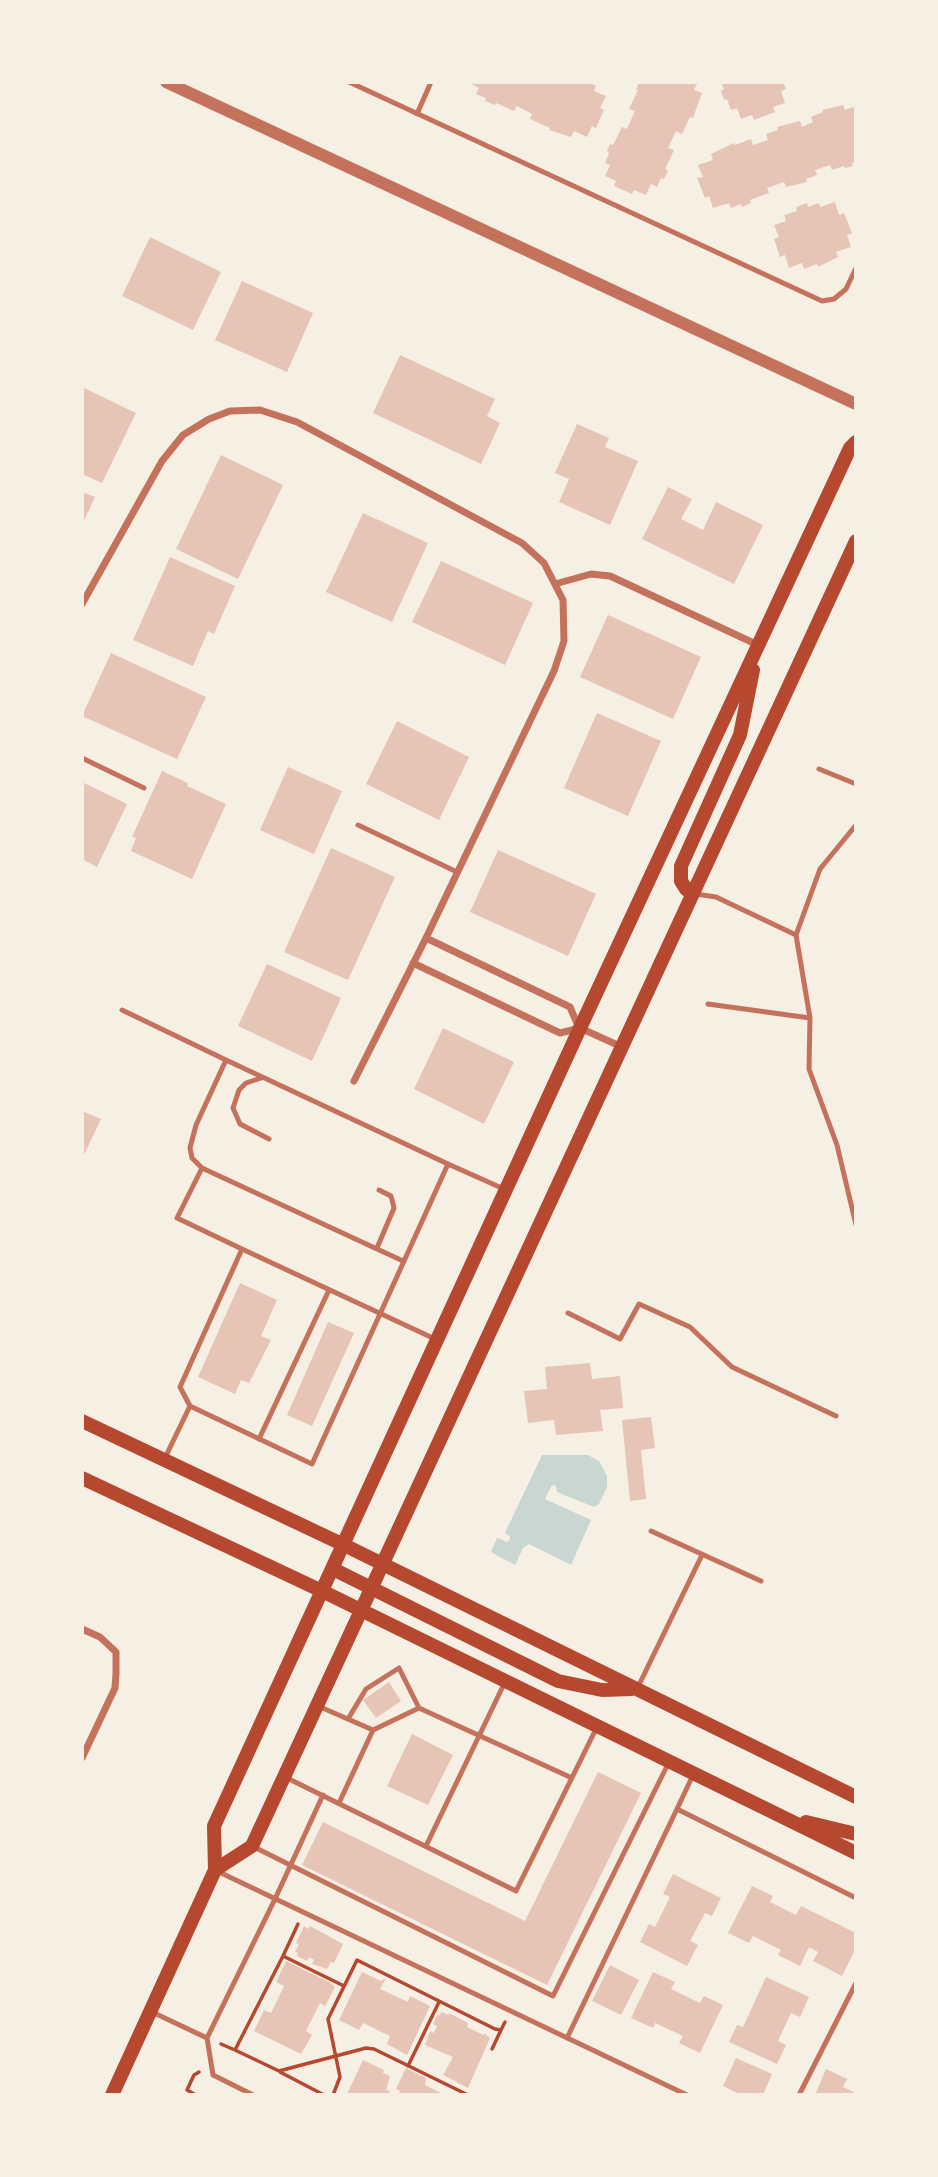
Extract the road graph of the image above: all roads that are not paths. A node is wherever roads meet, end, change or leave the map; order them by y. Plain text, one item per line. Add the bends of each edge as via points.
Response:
1 (166, 82) edge
2 (349, 82) edge
3 (431, 82) edge
4 (417, 114) junction
5 (856, 268) edge
6 (856, 404) edge
7 (856, 442) edge
8 (856, 541) edge
9 (555, 584) junction
10 (82, 604) edge
11 (758, 646) junction
12 (82, 758) edge
13 (820, 769) dead end
14 (856, 784) edge
15 (144, 788) dead end
16 (358, 825) dead end
17 (856, 825) edge
18 (457, 872) junction
19 (693, 894) junction
20 (796, 935) junction
21 (426, 938) junction
22 (413, 963) junction
23 (708, 1003) dead end
24 (122, 1010) dead end
25 (810, 1018) junction
26 (580, 1028) junction
27 (622, 1047) junction
28 (226, 1060) junction
29 (264, 1079) junction
30 (354, 1081) dead end
31 (269, 1139) dead end
32 (448, 1164) junction
33 (202, 1168) junction
34 (379, 1190) dead end
35 (507, 1190) junction
36 (856, 1225) edge
37 (377, 1248) junction
38 (242, 1249) junction
39 (403, 1261) junction
40 (329, 1290) junction
41 (568, 1313) dead end
42 (380, 1314) junction
43 (438, 1340) junction
44 (190, 1406) junction
45 (836, 1416) dead end
46 (82, 1421) edge
47 (259, 1439) junction
48 (164, 1460) junction
49 (82, 1478) edge
50 (650, 1531) dead end
51 (344, 1545) junction
52 (702, 1555) junction
53 (383, 1564) junction
54 (332, 1569) junction
55 (761, 1581) dead end
56 (372, 1589) junction
57 (322, 1591) junction
58 (362, 1610) junction
59 (82, 1629) edge
60 (505, 1681) junction
61 (637, 1689) junction
62 (317, 1706) junction
63 (419, 1708) junction
64 (348, 1719) junction
65 (598, 1726) junction
66 (373, 1730) junction
67 (479, 1735) junction
68 (82, 1758) edge
69 (669, 1761) junction
70 (694, 1773) junction
71 (285, 1777) junction
72 (572, 1778) junction
73 (323, 1795) junction
74 (856, 1797) edge
75 (339, 1803) junction
76 (677, 1809) junction
77 (781, 1816) junction
78 (856, 1834) edge
79 (253, 1846) junction
80 (426, 1846) junction
81 (856, 1853) edge
82 (290, 1866) junction
83 (215, 1870) junction
84 (856, 1898) edge
85 (275, 1899) junction
86 (856, 1983) edge
87 (150, 2012) junction
88 (207, 2038) junction
89 (567, 2038) junction
90 (113, 2095) edge
91 (253, 2095) edge
92 (687, 2095) edge
93 (799, 2095) edge

1 - 6 street
2 - 4 lane
3 - 4 lane
4 - 5 lane via 822,301 834,299 846,289
7 - 11 main road
8 - 19 main road
9 - 10 street via 544,563 522,543 297,422 260,410 230,411 183,435 162,461
9 - 11 street via 591,574 610,576
9 - 18 street via 563,600 564,640 554,671
11 - 19 main road via 740,735 681,866 681,881
11 - 26 main road
12 - 15 lane
13 - 14 lane
16 - 18 lane
17 - 20 lane via 820,869
18 - 21 street
19 - 20 lane via 716,897
19 - 27 main road
20 - 25 lane
21 - 22 street
21 - 26 street via 570,1007
22 - 26 street via 561,1033
22 - 30 street
23 - 25 lane
24 - 28 lane
25 - 36 lane via 809,1069 837,1145
26 - 27 street
26 - 35 main road
27 - 53 main road
28 - 29 lane
28 - 33 lane via 190,1148
29 - 31 lane via 246,1083 233,1108 240,1124
29 - 32 lane
32 - 35 lane
32 - 39 lane
33 - 37 lane
33 - 38 lane via 177,1218
34 - 37 lane via 391,1196 394,1208
35 - 43 main road
37 - 39 lane
38 - 40 lane
38 - 44 lane via 180,1387
39 - 42 lane
40 - 42 lane
40 - 47 lane
41 - 45 lane via 620,1339 639,1304 690,1327 732,1367
42 - 43 lane
42 - 47 lane via 312,1464
43 - 51 main road
44 - 47 lane
44 - 48 lane
46 - 48 main road
48 - 51 main road
49 - 57 main road
50 - 52 lane
51 - 53 main road
51 - 54 main road
52 - 55 lane
52 - 61 lane
53 - 56 main road
53 - 61 main road
54 - 56 main road
54 - 57 main road
56 - 58 main road
56 - 61 main road via 558,1681 602,1690
57 - 58 main road
57 - 83 main road via 214,1826
58 - 60 main road
58 - 62 main road
59 - 68 street via 116,1652 115,1688
60 - 65 main road
60 - 67 lane
61 - 74 main road
62 - 64 lane
62 - 71 main road
63 - 64 lane via 399,1668 366,1689
63 - 66 lane
63 - 67 lane
64 - 66 lane
65 - 69 main road
65 - 72 lane
66 - 75 lane
67 - 72 lane
67 - 80 lane
69 - 70 main road
69 - 82 lane via 553,1996
70 - 76 lane
70 - 77 main road
71 - 73 lane
71 - 79 main road
72 - 80 lane via 516,1891
73 - 75 lane
73 - 82 lane
75 - 80 lane
76 - 84 lane
76 - 89 lane
77 - 78 main road
77 - 81 main road
79 - 82 lane
79 - 83 main road
82 - 85 lane
83 - 85 lane
83 - 87 main road
85 - 88 lane
85 - 89 lane
86 - 93 lane
87 - 88 lane
87 - 90 main road
88 - 91 lane via 213,2075
89 - 92 lane

